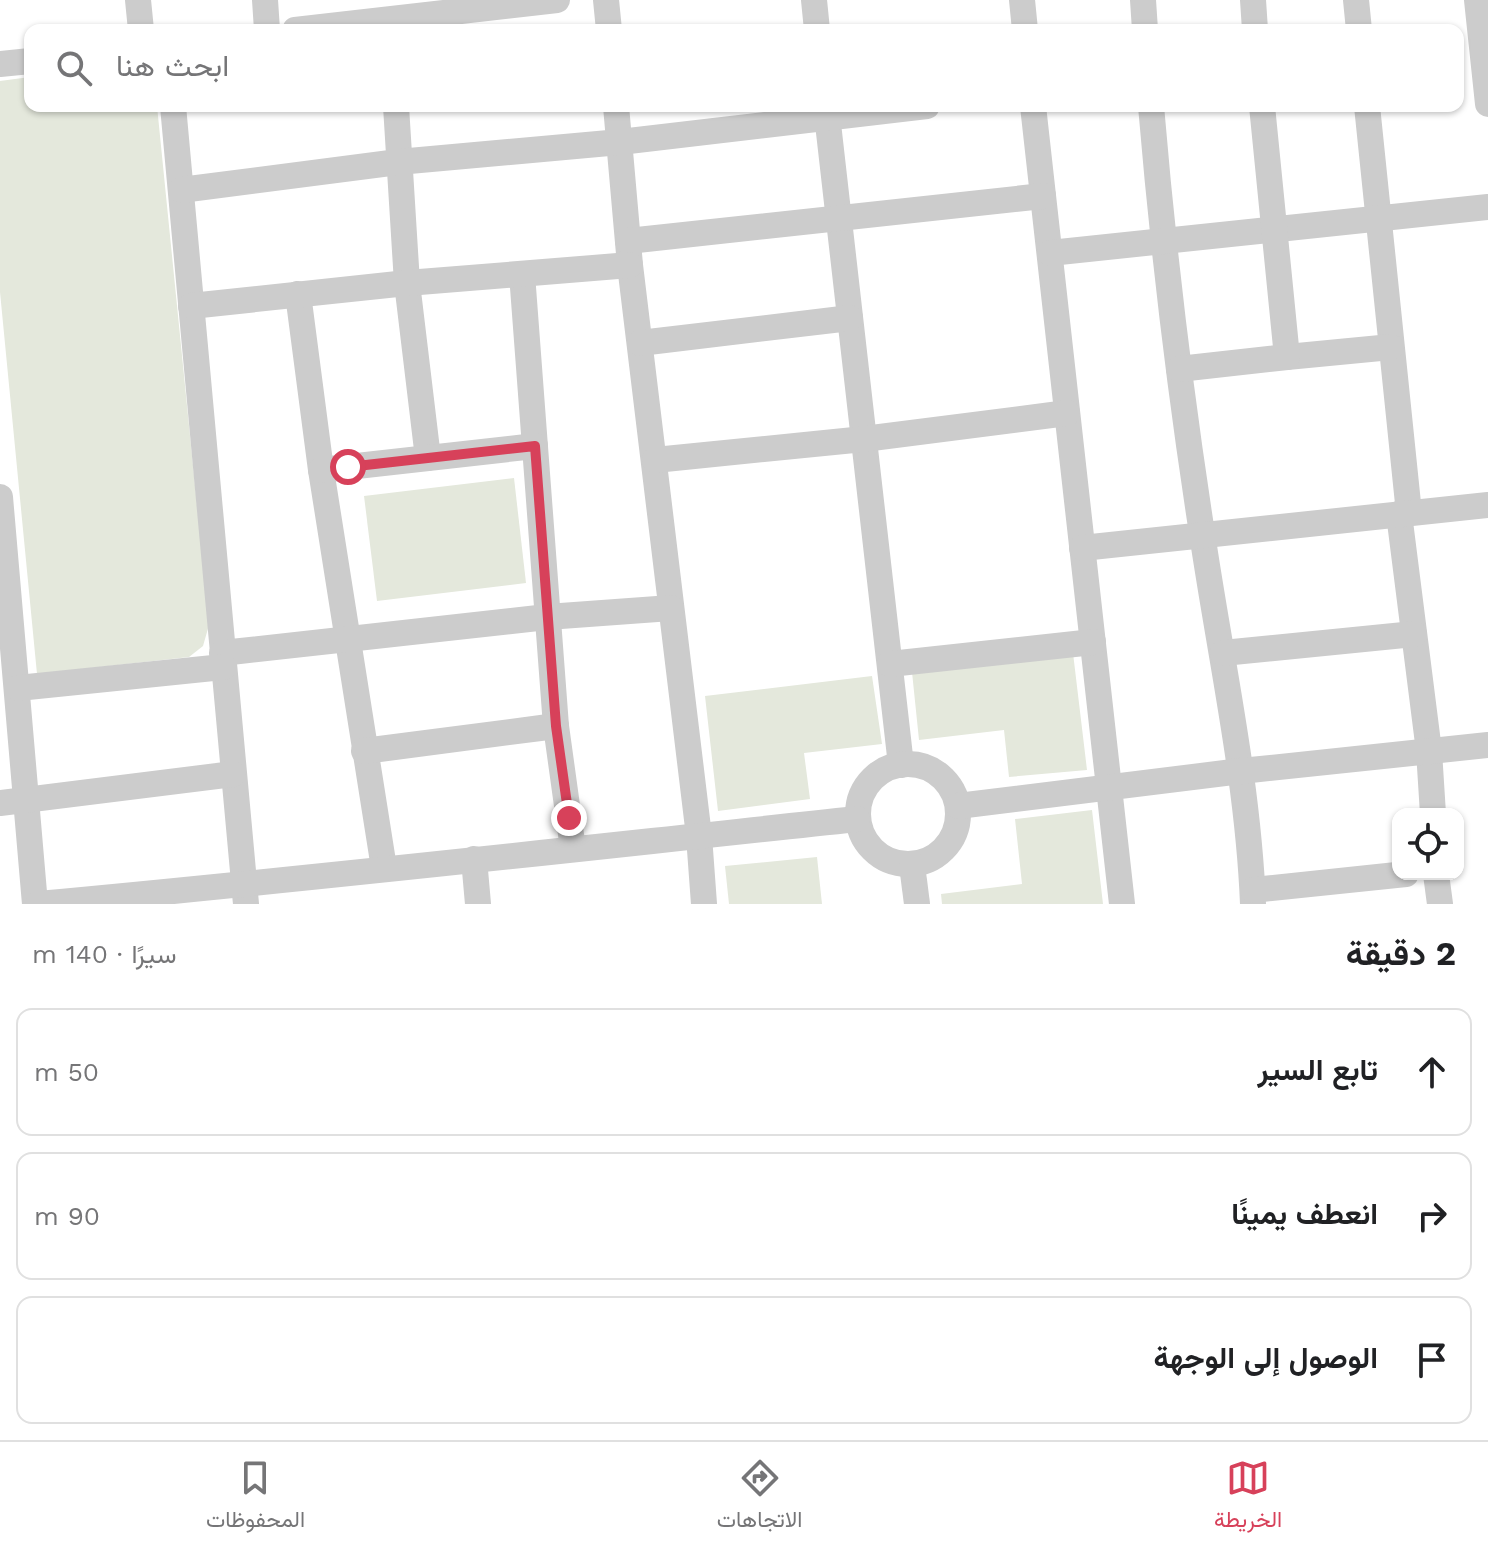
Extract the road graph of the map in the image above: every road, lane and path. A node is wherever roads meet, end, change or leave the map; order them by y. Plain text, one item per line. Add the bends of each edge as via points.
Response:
1 (138, 0) edge
2 (265, 0) edge
3 (557, 0) edge
4 (606, 0) edge
5 (814, 0) edge
6 (1022, 0) edge
7 (1143, 0) edge
8 (1253, 0) edge
9 (1356, 0) edge
10 (1477, 0) edge
11 (140, 24) edge
12 (267, 24) edge
13 (393, 24) edge
14 (608, 24) edge
15 (816, 24) edge
16 (1024, 24) edge
17 (1145, 24) edge
18 (1255, 24) edge
19 (1358, 24) edge
20 (24, 62) edge
21 (0, 64) edge
22 (1488, 104) edge
23 (174, 112) edge
24 (396, 112) edge
25 (617, 112) edge
26 (827, 112) edge
27 (1034, 112) edge
28 (1151, 112) edge
29 (1263, 112) edge
30 (1368, 112) edge
31 (620, 142) junction
32 (398, 162) junction
33 (181, 190) junction
34 (1043, 196) junction
35 (1488, 207) edge
36 (1379, 218) junction
37 (839, 219) junction
38 (1273, 229) junction
39 (1162, 241) junction
40 (629, 253) junction
41 (1050, 253) junction
42 (522, 274) junction
43 (407, 283) junction
44 (298, 294) junction
45 (191, 306) junction
46 (850, 318) junction
47 (640, 343) junction
48 (1391, 347) junction
49 (1287, 357) junction
50 (1179, 369) junction
51 (1067, 413) junction
52 (864, 439) junction
53 (535, 446) junction
54 (428, 458) junction
55 (655, 460) junction
56 (321, 470) junction
57 (0, 497) edge
58 (1488, 505) edge
59 (1404, 514) junction
60 (1202, 535) junction
61 (1082, 548) junction
62 (3, 567) edge
63 (671, 608) junction
64 (547, 617) junction
65 (1414, 634) junction
66 (348, 639) junction
67 (1093, 642) junction
68 (1223, 653) junction
69 (222, 660) junction
70 (890, 664) junction
71 (18, 688) junction
72 (556, 726) junction
73 (1488, 745) edge
74 (364, 751) junction
75 (1429, 751) junction
76 (901, 765) junction
77 (1241, 771) junction
78 (233, 774) junction
79 (1109, 786) junction
80 (26, 801) junction
81 (0, 803) edge
82 (958, 806) junction
83 (1433, 808) edge
84 (857, 819) junction
85 (699, 836) junction
86 (573, 849) junction
87 (474, 859) junction
88 (912, 865) junction
89 (384, 868) junction
90 (1392, 876) edge
91 (1437, 880) edge
92 (244, 895) edge
93 (1253, 897) edge
94 (36, 904) edge
95 (478, 904) edge
96 (704, 904) edge
97 (917, 904) edge
98 (1122, 904) edge
99 (1440, 904) edge

1 - 11 street
2 - 12 street
3 - 13 street
4 - 14 street
5 - 15 street
6 - 16 street
7 - 17 street
8 - 18 street
9 - 19 street
10 - 22 street
20 - 21 street
23 - 33 street
24 - 32 street
25 - 31 street
26 - 31 street
26 - 37 street
27 - 34 street
28 - 39 street
29 - 38 street
30 - 36 street
31 - 32 street
31 - 40 street
32 - 33 street
32 - 43 street
33 - 45 street
34 - 37 street
34 - 41 street
35 - 36 street
36 - 38 street
36 - 48 street
37 - 40 street
37 - 46 street
38 - 39 street
38 - 49 street
39 - 41 street
39 - 50 street
40 - 42 street
40 - 47 street
41 - 51 street
42 - 43 street
42 - 53 street
43 - 44 street
43 - 54 street
44 - 45 street
44 - 56 street
45 - 69 street
46 - 47 street
46 - 52 street
47 - 55 street
48 - 49 street
48 - 59 street
49 - 50 street
50 - 60 street
51 - 52 street
51 - 61 street
52 - 55 street
52 - 70 street
53 - 54 street
53 - 64 street
54 - 56 street
55 - 63 street
56 - 66 street
57 - 62 street
58 - 59 street
59 - 60 street
59 - 65 street
60 - 61 street
60 - 68 street
61 - 67 street
62 - 71 street
63 - 64 street
63 - 85 street
64 - 66 street
64 - 72 street
65 - 68 street
65 - 75 street
66 - 69 street
66 - 74 street
67 - 70 street
67 - 79 street
68 - 77 street
69 - 71 street
69 - 78 street
70 - 76 street
71 - 80 street
72 - 74 street
72 - 86 street
73 - 75 street
74 - 89 street
75 - 77 street
75 - 83 street
76 - 82 street via 917,765 944,779
76 - 84 street via 886,769 863,790
77 - 79 street
77 - 93 street
78 - 80 street
78 - 92 street
79 - 82 street
79 - 98 street
80 - 81 street
80 - 94 street
82 - 88 street via 958,823 942,851
84 - 85 street
84 - 88 street via 870,848 896,864
85 - 86 street
85 - 96 street
86 - 87 street
87 - 89 street
87 - 95 street
88 - 97 street
89 - 92 street
90 - 93 street
91 - 99 street
92 - 94 street

